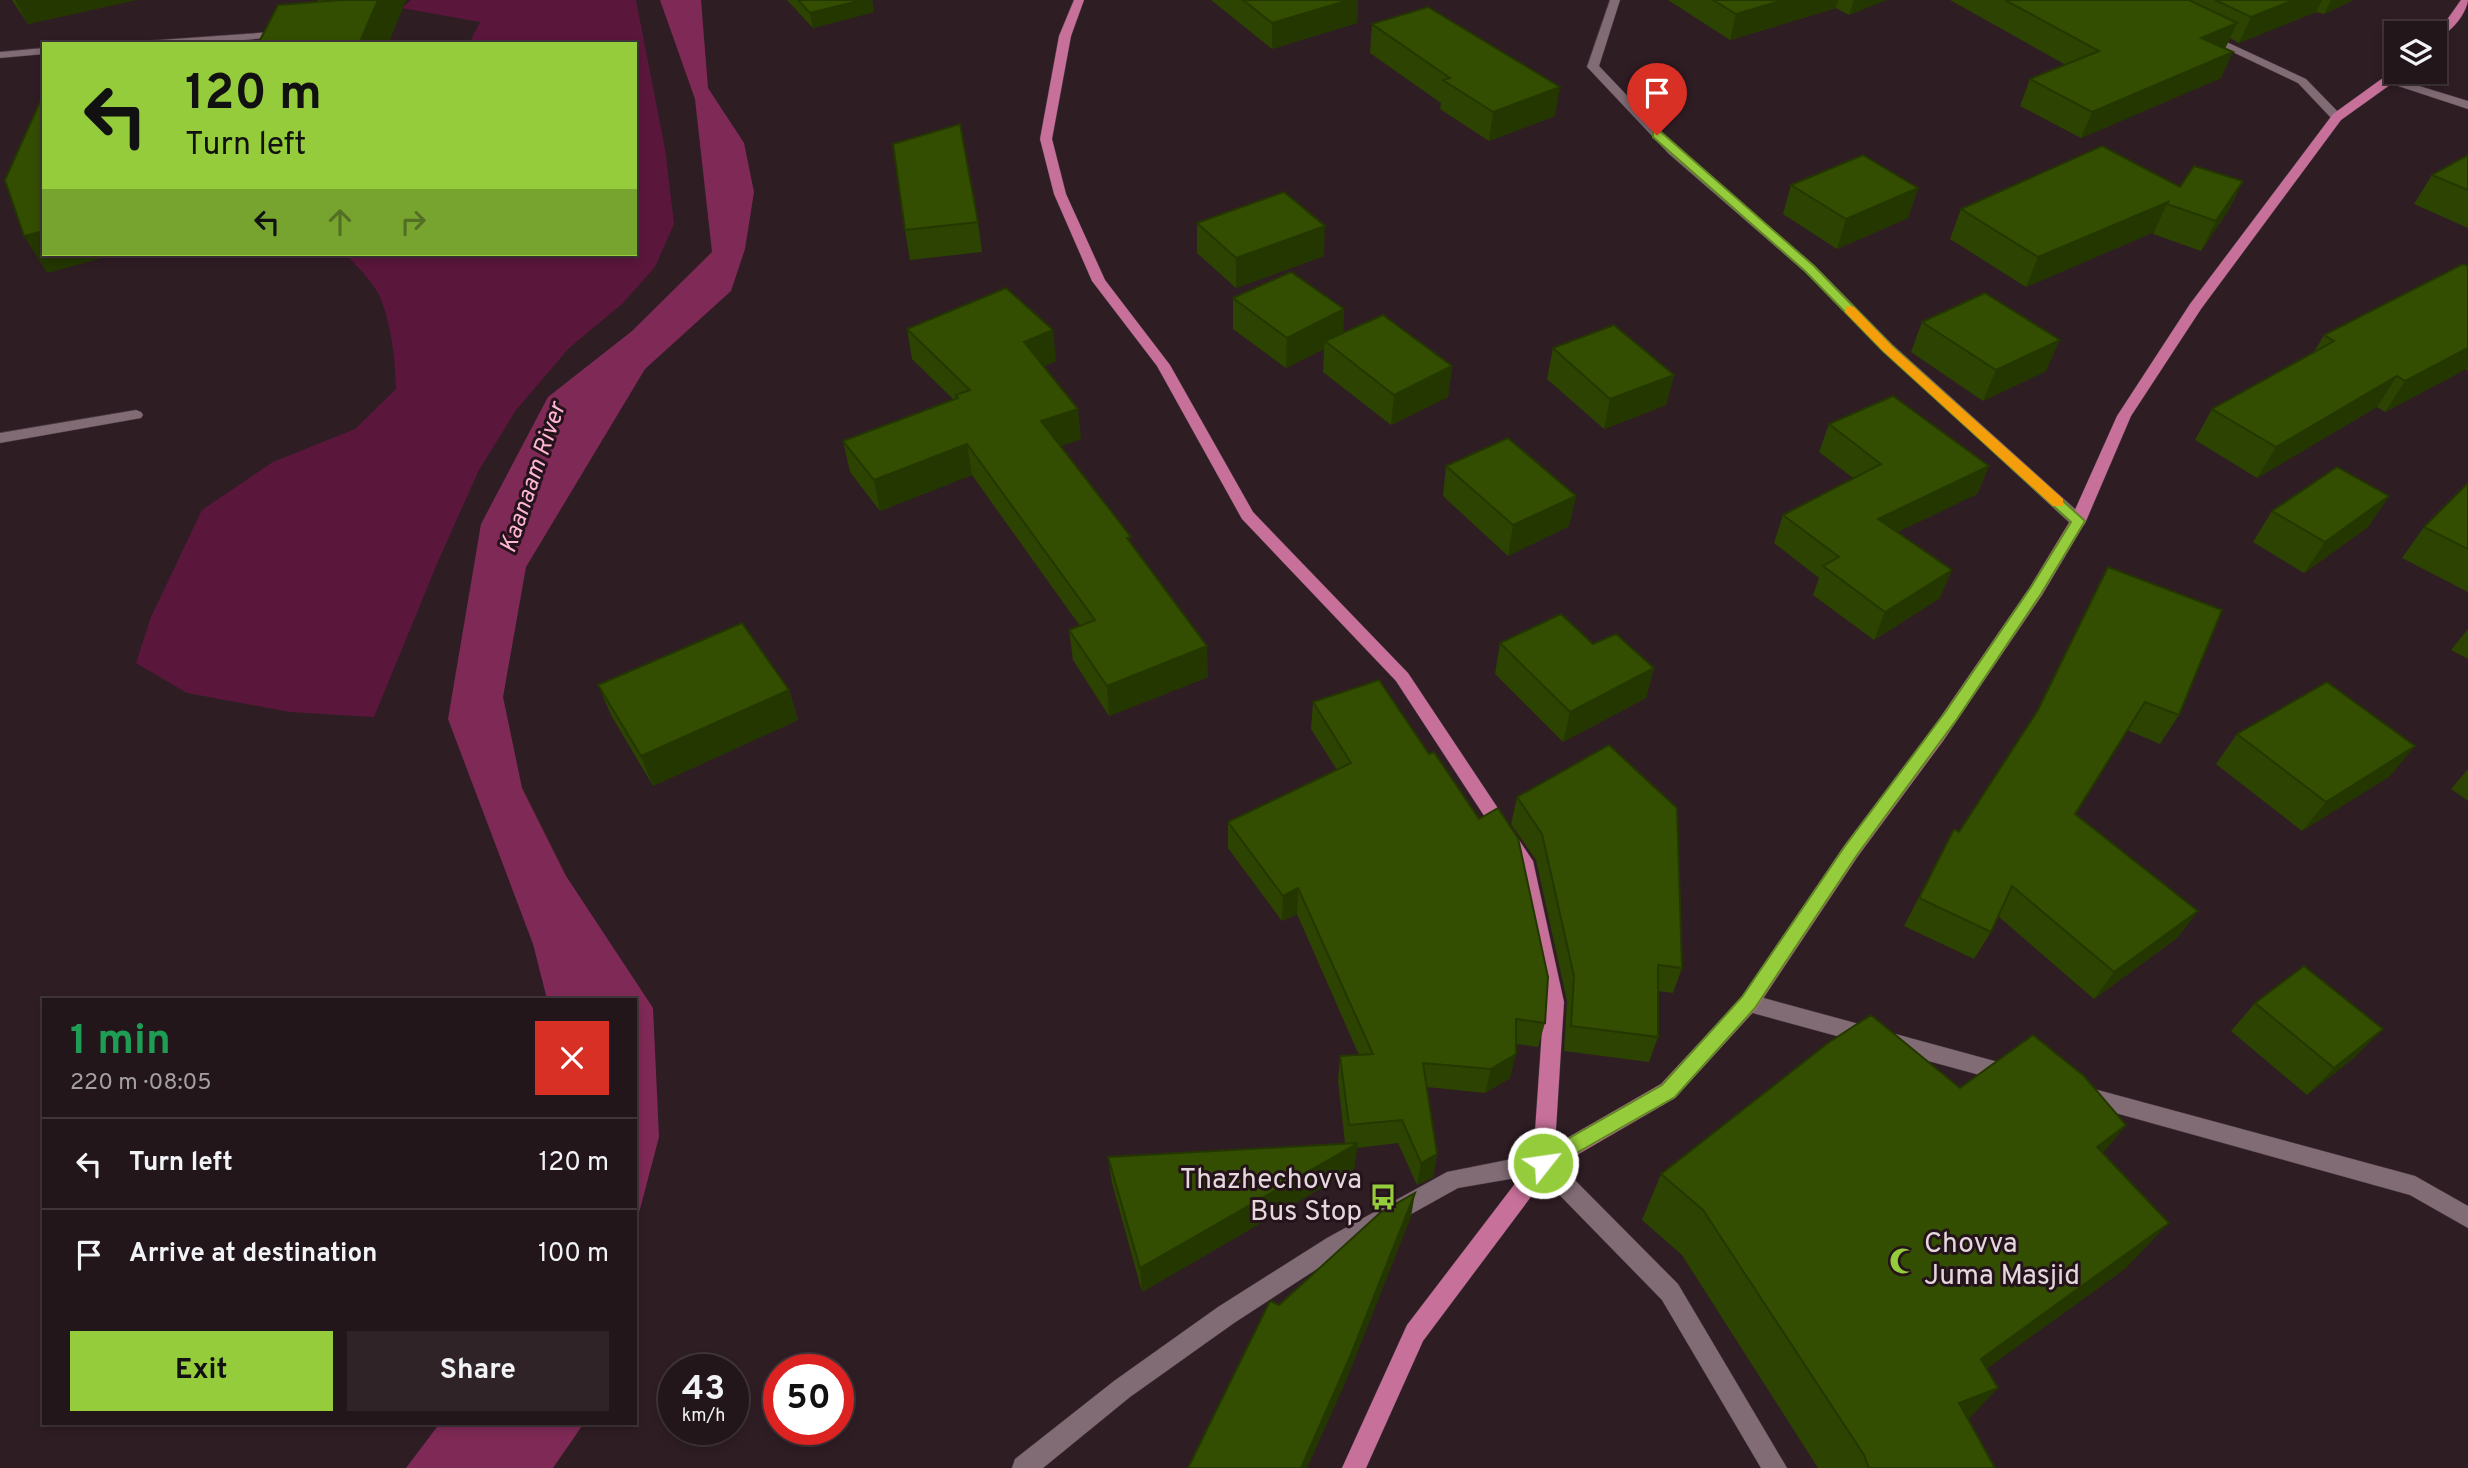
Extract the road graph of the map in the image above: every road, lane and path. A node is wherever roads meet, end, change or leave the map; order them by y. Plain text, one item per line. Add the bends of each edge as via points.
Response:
1 (1079, 0) edge
2 (1615, 0) edge
3 (2466, 0) edge
4 (2447, 27) edge
5 (2197, 30) edge
6 (298, 33) edge
7 (174, 42) edge
8 (42, 51) edge
9 (0, 55) edge
10 (2384, 83) edge
11 (2414, 84) edge
12 (2468, 105) edge
13 (2337, 117) junction
14 (136, 415) dead end
15 (0, 438) edge
16 (2078, 521) junction
17 (1749, 1003) junction
18 (2028, 1080) edge
19 (2068, 1091) edge
20 (1543, 1163) junction
21 (2468, 1218) edge
22 (1024, 1468) edge
23 (1354, 1468) edge
24 (1775, 1468) edge

1 - 20 main road via 1065,36 1045,139 1060,194 1100,281 1163,365 1247,515 1402,677 1524,861 1553,1002
2 - 16 street via 1593,67 1673,151 1810,269 1888,348
3 - 4 main road
5 - 13 street via 2302,81
6 - 7 street
8 - 9 street
10 - 13 main road
11 - 12 street
13 - 16 main road via 2195,307 2124,416
14 - 15 street
16 - 17 main road via 2036,591
17 - 18 street
17 - 20 main road via 1668,1091
19 - 21 street via 2414,1186
20 - 22 street via 1455,1179 1335,1245 1132,1381
20 - 23 main road via 1415,1333
20 - 24 street via 1670,1292

